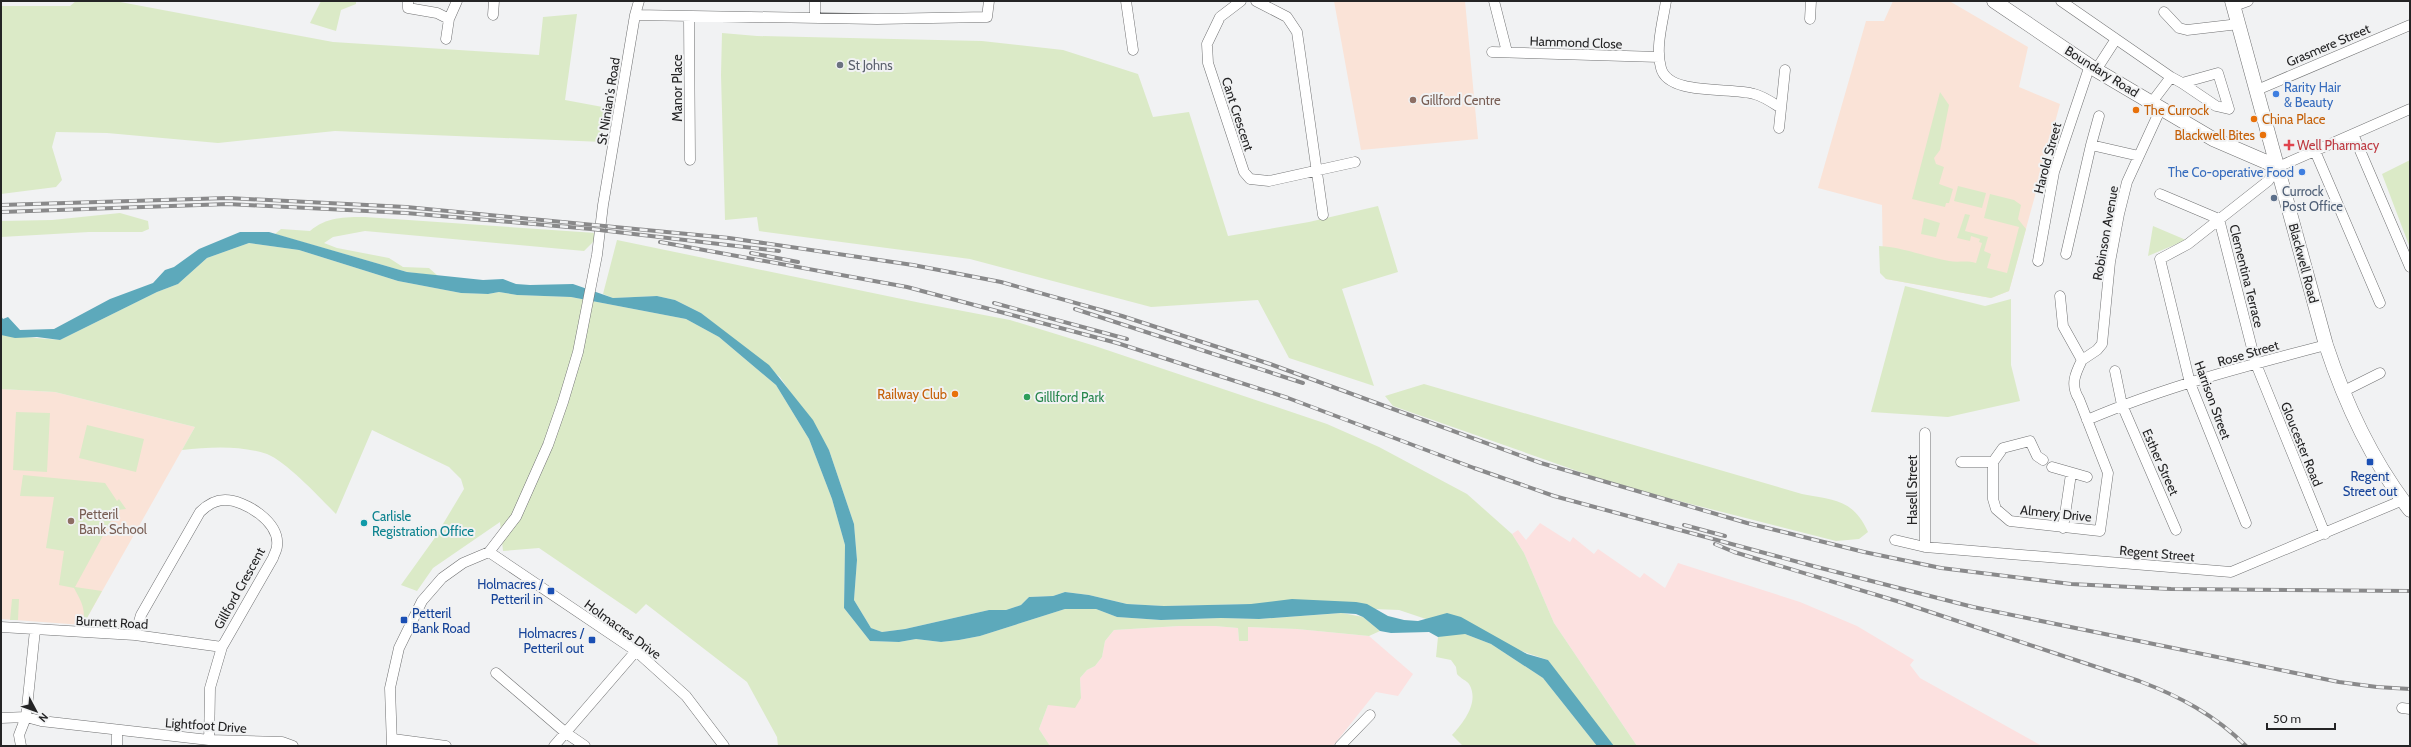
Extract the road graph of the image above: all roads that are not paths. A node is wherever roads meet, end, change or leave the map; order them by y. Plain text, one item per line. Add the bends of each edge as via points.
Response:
1 (408, 1) edge
2 (457, 1) edge
3 (494, 1) edge
4 (639, 1) edge
5 (815, 1) edge
6 (989, 1) edge
7 (1126, 1) edge
8 (1241, 1) edge
9 (1256, 1) edge
10 (1494, 1) edge
11 (1666, 1) edge
12 (1811, 1) edge
13 (1994, 1) edge
14 (2062, 1) edge
15 (2248, 1) edge
16 (2233, 4) edge
17 (2164, 12) dead end
18 (493, 15) dead end
19 (635, 15) junction
20 (689, 17) junction
21 (816, 18) junction
22 (449, 19) junction
23 (1810, 19) dead end
24 (2238, 24) junction
25 (2410, 25) edge
26 (446, 39) dead end
27 (2116, 39) junction
28 (1132, 50) dead end
29 (1492, 52) dead end
30 (1507, 52) junction
31 (1659, 57) junction
32 (2093, 67) junction
33 (1785, 70) dead end
34 (2171, 77) junction
35 (2182, 83) junction
36 (2257, 90) junction
37 (2156, 105) junction
38 (1781, 108) junction
39 (2410, 108) edge
40 (2099, 116) dead end
41 (1779, 128) dead end
42 (2353, 134) junction
43 (2090, 145) junction
44 (2315, 151) junction
45 (2139, 156) junction
46 (690, 160) dead end
47 (1356, 162) dead end
48 (2278, 167) junction
49 (1317, 172) junction
50 (2160, 194) dead end
51 (1323, 215) dead end
52 (2219, 219) junction
53 (2066, 254) dead end
54 (2038, 261) dead end
55 (2410, 267) edge
56 (2060, 296) dead end
57 (2380, 303) dead end
58 (2326, 345) junction
59 (2082, 360) junction
60 (2256, 364) junction
61 (2115, 371) dead end
62 (2380, 373) dead end
63 (2190, 383) junction
64 (2342, 392) junction
65 (2122, 405) junction
66 (2087, 420) junction
67 (1925, 433) dead end
68 (2043, 460) dead end
69 (1961, 462) dead end
70 (1993, 462) junction
71 (2052, 467) dead end
72 (2071, 474) junction
73 (2087, 477) dead end
74 (2406, 505) edge
75 (2246, 523) dead end
76 (2063, 528) junction
77 (2176, 530) dead end
78 (2325, 534) junction
79 (1895, 540) dead end
80 (1925, 547) junction
81 (489, 552) junction
82 (1, 627) edge
83 (35, 630) junction
84 (135, 635) junction
85 (222, 647) junction
86 (636, 651) junction
87 (496, 673) dead end
88 (1370, 715) dead end
89 (26, 717) junction
90 (1, 718) edge
91 (117, 730) junction
92 (566, 733) junction
93 (209, 743) edge
94 (393, 743) edge
95 (21, 746) edge
96 (117, 746) edge
97 (293, 746) edge
98 (446, 746) edge
99 (554, 746) edge
100 (585, 746) edge
101 (724, 746) edge
102 (1340, 746) edge

1 - 22 street via 408,8 437,13
2 - 22 street
3 - 18 street
4 - 19 street, St Ninian's Road
5 - 21 street
6 - 21 street via 987,17
7 - 28 street
8 - 49 street, Cant Crescent via 1220,17 1207,44 1208,64 1244,172 1250,179 1269,181
9 - 49 street via 1287,17 1297,32
10 - 30 street
11 - 31 street
12 - 23 street
13 - 32 street, Boundary Road
14 - 27 street
15 - 16 street
16 - 24 street, Blackwell Road
17 - 24 street via 2179,28 2187,30
19 - 20 street
19 - 81 street, St Ninian's Road via 603,205 598,255 578,352 548,445 516,517
20 - 21 street
20 - 46 street, Manor Place
22 - 26 street
24 - 36 street, Blackwell Road
25 - 36 street, Grasmere Street
27 - 32 street, Harold Street
27 - 34 street
29 - 30 street, Hammond Close
30 - 31 street, Hammond Close
31 - 38 street via 1661,70 1676,85 1754,94
32 - 37 street, Boundary Road
32 - 54 street, Harold Street via 2054,172
33 - 38 street
34 - 35 street
34 - 37 street, Robinson Avenue
35 - 35 street via 2218,73 2229,109 2216,106
36 - 48 street, Blackwell Road
37 - 45 street, Robinson Avenue
37 - 48 street, Boundary Road via 2213,139
38 - 41 street
39 - 42 street
40 - 43 street
42 - 44 street
42 - 55 street
43 - 45 street
43 - 53 street
44 - 48 street
44 - 57 street
45 - 59 street, Robinson Avenue via 2127,182 2119,214 2110,262 2104,336 2097,350
47 - 49 street, Cant Crescent
48 - 52 street via 2268,181
48 - 58 street, Blackwell Road
49 - 51 street
50 - 52 street
52 - 60 street, Clementina Terrace
52 - 63 street, Harrison Street via 2188,244 2160,259
56 - 59 street via 2063,326
58 - 60 street, Rose Street
58 - 64 street, Blackwell Road
59 - 66 street, Almery Drive via 2075,375 2074,390
60 - 63 street, Rose Street
60 - 78 street, Gloucester Road
61 - 65 street, Esther Street
62 - 64 street
63 - 65 street, Rose Street
63 - 75 street, Harrison Street
64 - 74 street, Blackwell Road via 2370,447
65 - 66 street, Rose Street
65 - 77 street, Esther Street
66 - 76 street, Almery Drive via 2108,472 2100,531
67 - 80 street, Hasell Street
68 - 70 street via 2037,456 2030,441 2003,448
69 - 70 street
70 - 76 street, Almery Drive via 1993,499 2002,515 2010,521
71 - 72 street
72 - 73 street
72 - 76 street
74 - 78 street, Regent Street
78 - 80 street, Regent Street via 2231,572
79 - 80 street, Regent Street
81 - 86 street, Holmacres Drive
81 - 94 street via 463,563 442,578 422,601 399,648 390,688
82 - 83 street, Burnett Road
83 - 84 street, Burnett Road
83 - 89 street
84 - 85 street, Burnett Road
84 - 85 street, Gillford Crescent via 141,615 200,512 214,502 232,501 265,519 272,526 277,546 273,558
85 - 93 street, Gillford Crescent via 210,688
86 - 92 street
86 - 101 street, Holmacres Drive via 686,696
87 - 92 street
88 - 102 street
89 - 90 street, Lightfoot Drive
89 - 91 street, Lightfoot Drive
89 - 95 street via 19,735
91 - 93 street, Lightfoot Drive
91 - 96 street
92 - 99 street
92 - 100 street
93 - 97 street, Lightfoot Drive via 282,742
94 - 98 street

